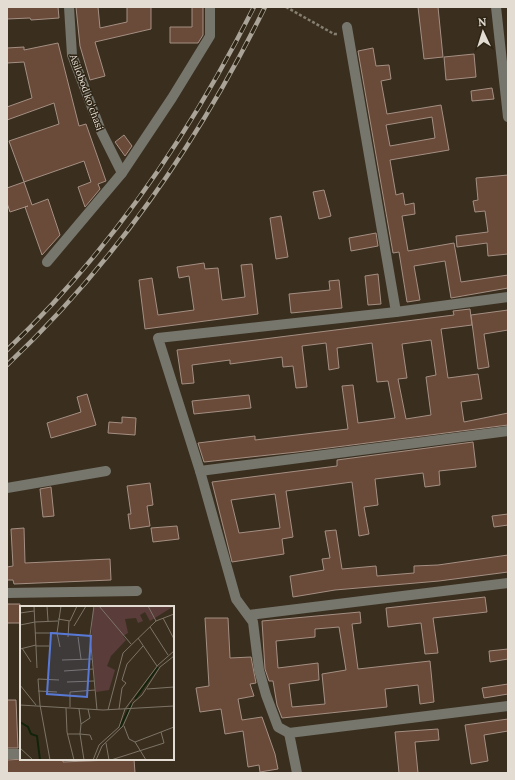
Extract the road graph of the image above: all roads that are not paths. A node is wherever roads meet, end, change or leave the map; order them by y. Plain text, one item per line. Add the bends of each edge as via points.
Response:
1 (69, 7) edge
2 (210, 7) edge
3 (496, 7) edge
4 (347, 30) road end
5 (508, 117) edge
6 (122, 173) junction
7 (47, 262) dead end
8 (508, 297) edge
9 (396, 312) junction
10 (508, 431) edge
11 (106, 471) dead end
12 (200, 471) junction
13 (7, 488) edge
14 (508, 583) edge
15 (137, 591) dead end
16 (7, 592) edge
17 (249, 615) junction
18 (508, 706) edge
19 (289, 733) junction
20 (7, 754) edge
21 (20, 754) edge
22 (297, 773) edge

1 - 6 street, Asilobod koʻchasi via 72,55 101,131
2 - 6 street via 210,36
3 - 5 street
4 - 9 street
6 - 7 street
8 - 9 street
9 - 12 street via 158,338
10 - 12 street
11 - 13 street
12 - 17 street via 236,599
14 - 17 street
15 - 16 street
17 - 19 street via 253,622 259,670 266,695 278,727
18 - 19 street
19 - 22 street
20 - 21 street

